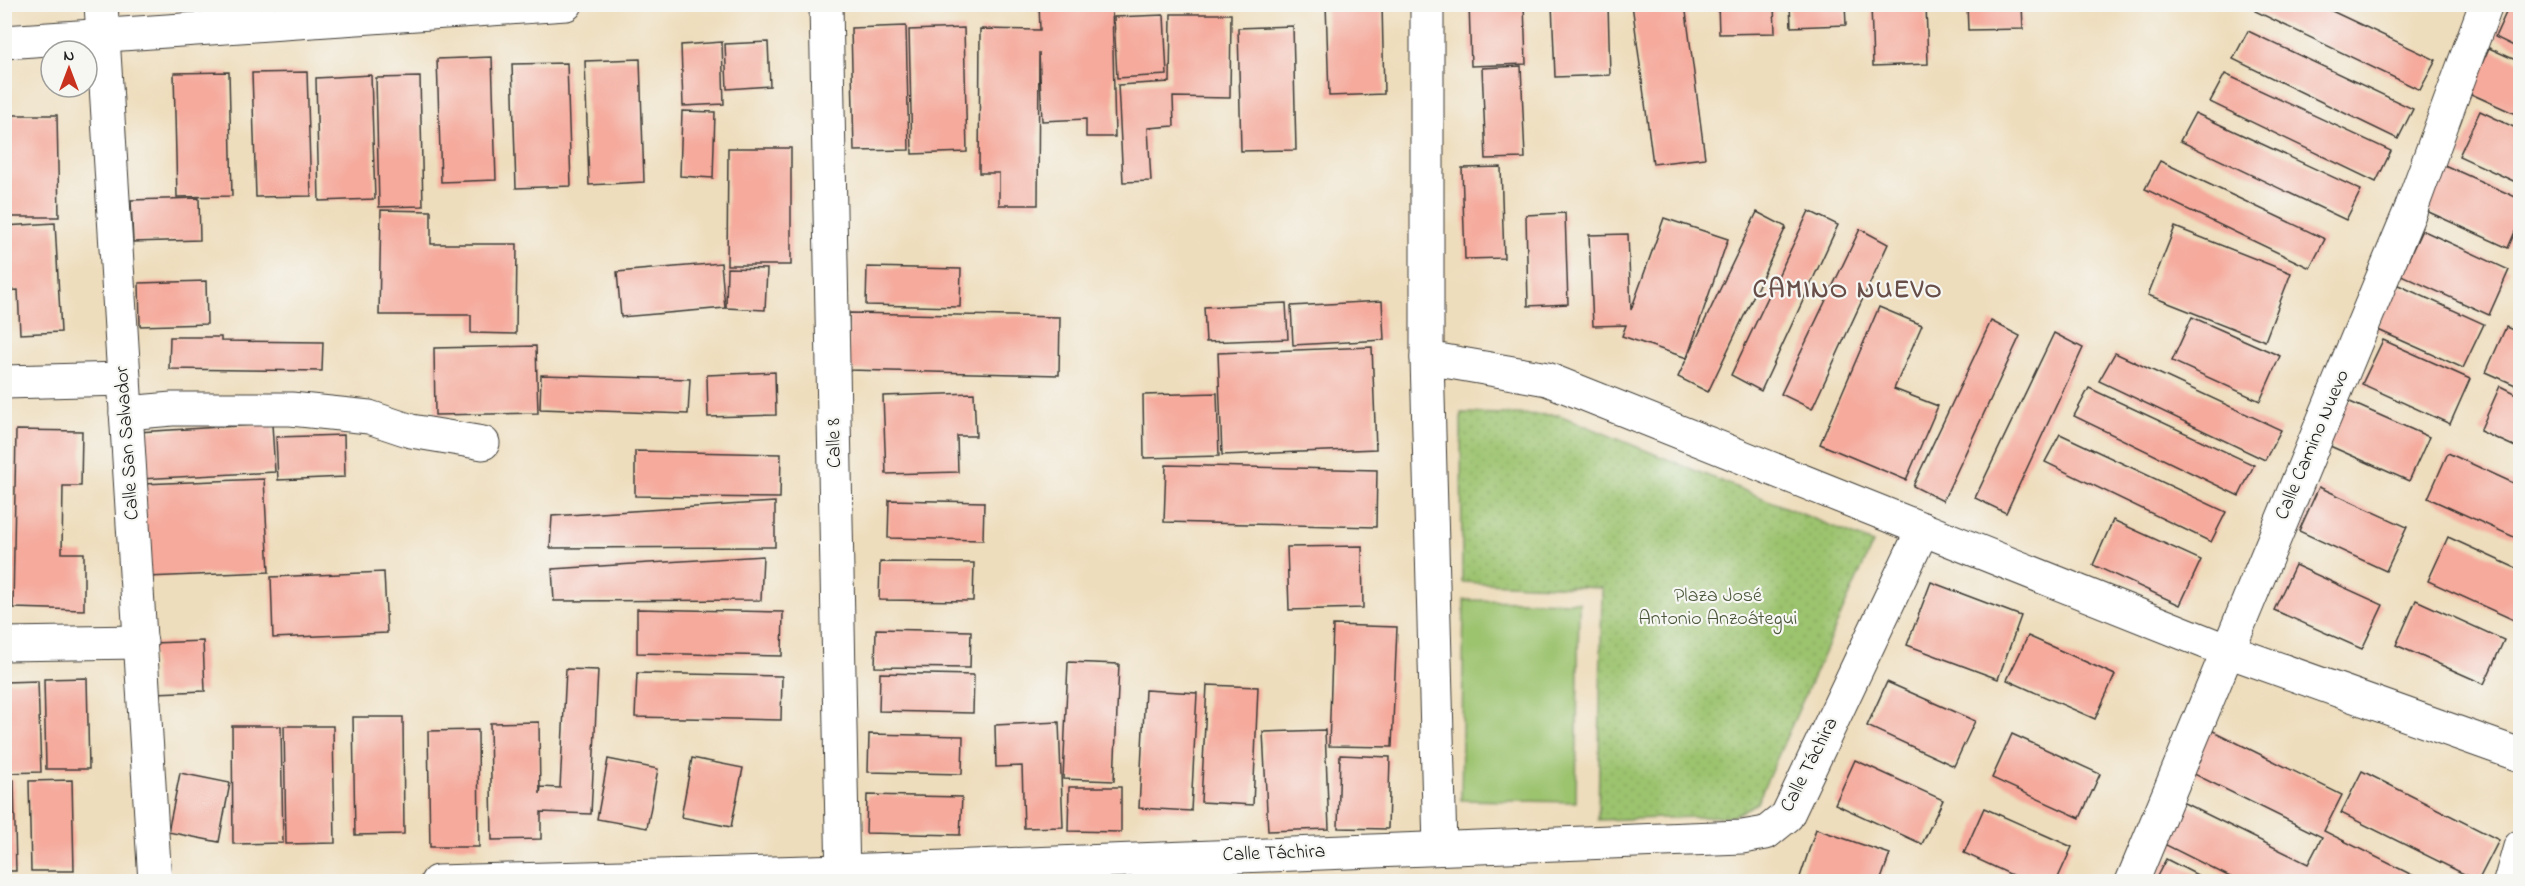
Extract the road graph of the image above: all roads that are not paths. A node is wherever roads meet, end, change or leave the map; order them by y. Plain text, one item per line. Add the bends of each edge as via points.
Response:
1 (566, 4) edge
2 (826, 4) edge
3 (1427, 4) edge
4 (2486, 4) edge
5 (102, 20) edge
6 (4, 42) edge
7 (1427, 358) junction
8 (124, 379) junction
9 (4, 382) edge
10 (126, 412) junction
11 (483, 443) dead end
12 (1923, 529) junction
13 (141, 642) junction
14 (4, 644) edge
15 (2228, 651) junction
16 (2520, 755) edge
17 (2520, 847) edge
18 (1440, 848) junction
19 (843, 876) edge
20 (155, 882) edge
21 (437, 882) edge
22 (2132, 882) edge
23 (2510, 882) edge

1 - 5 street
2 - 19 street, Calle 8
3 - 7 street
4 - 15 street, Calle Camino Nuevo via 2411,209
5 - 6 street
5 - 8 street, Calle San Salvador
7 - 12 street via 1546,379
7 - 18 street
8 - 9 street
8 - 10 street, Calle San Salvador
10 - 11 street via 291,409 369,417 411,431
10 - 13 street, Calle San Salvador
12 - 15 street
12 - 18 street, Calle Táchira via 1787,816 1766,833
13 - 14 street
13 - 20 street, Calle San Salvador
15 - 16 street
15 - 22 street, Calle Camino Nuevo
17 - 23 street
18 - 19 street, Calle Táchira
19 - 21 street, Calle Táchira

